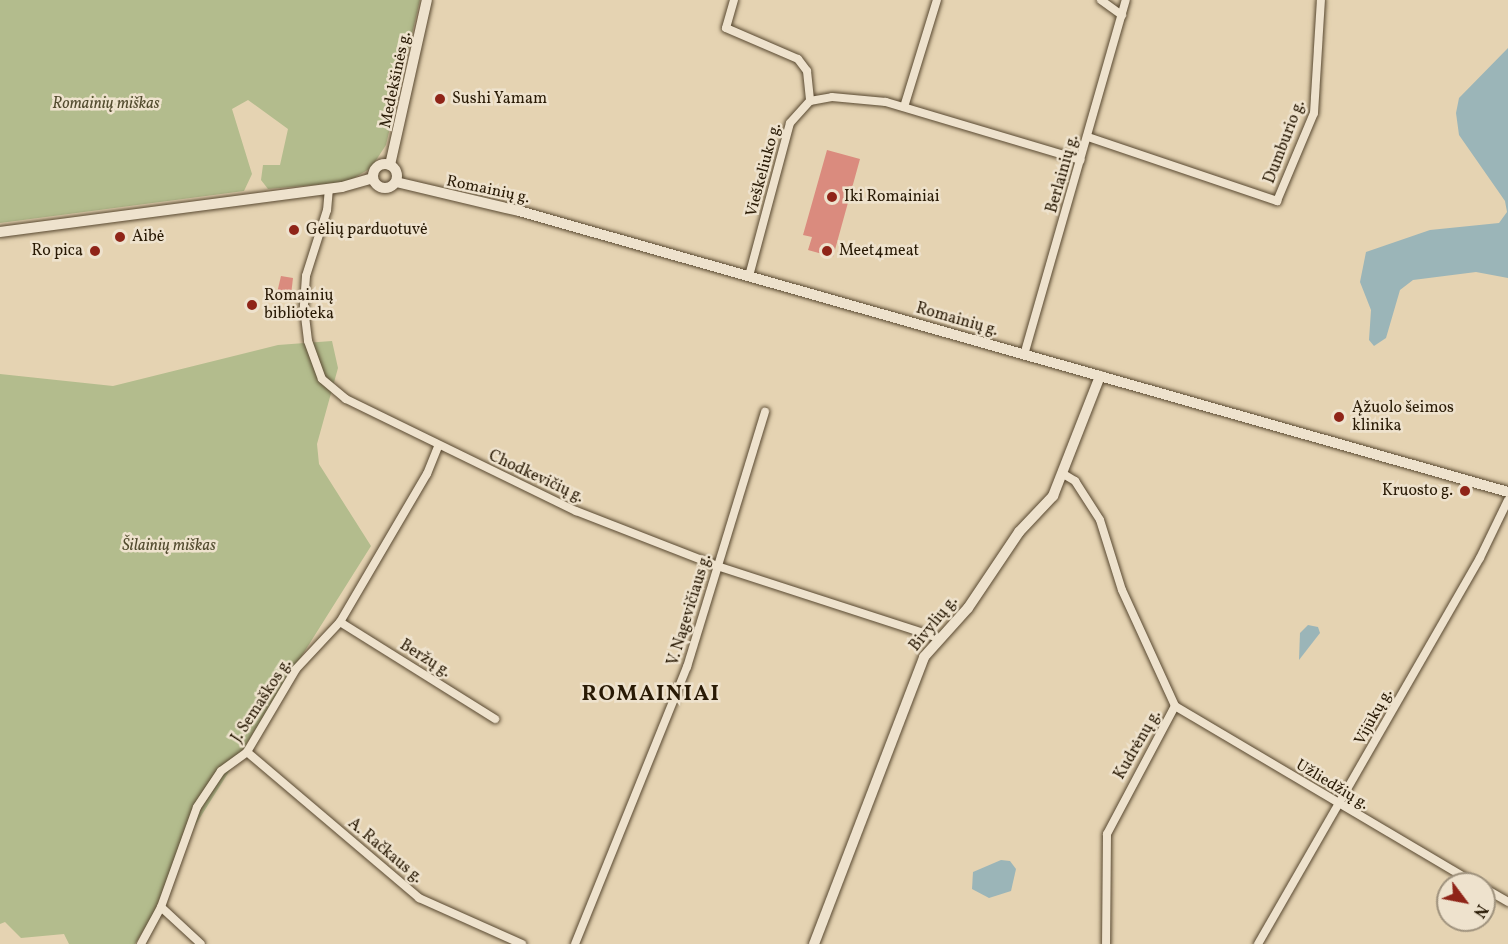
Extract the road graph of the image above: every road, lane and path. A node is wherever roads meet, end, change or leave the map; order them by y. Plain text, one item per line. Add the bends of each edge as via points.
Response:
1 (427, 0) edge
2 (734, 0) edge
3 (938, 0) edge
4 (1101, 0) edge
5 (1126, 0) edge
6 (1321, 0) edge
7 (1122, 15) junction
8 (810, 101) junction
9 (904, 106) junction
10 (1088, 136) junction
11 (1081, 160) junction
12 (390, 165) junction
13 (373, 178) junction
14 (396, 182) junction
15 (328, 188) junction
16 (0, 232) edge
17 (749, 276) junction
18 (1024, 355) junction
19 (1100, 376) junction
20 (765, 412) dead end
21 (438, 447) junction
22 (1065, 475) junction
23 (1508, 492) edge
24 (1508, 500) edge
25 (717, 566) junction
26 (340, 622) junction
27 (938, 638) junction
28 (1175, 706) junction
29 (495, 719) dead end
30 (247, 752) junction
31 (1340, 806) junction
32 (1455, 872) edge
33 (161, 907) junction
34 (141, 944) edge
35 (201, 944) edge
36 (522, 944) edge
37 (574, 944) edge
38 (814, 944) edge
39 (1106, 944) edge
40 (1258, 944) edge

1 - 12 main road, Medekšinės g.
2 - 8 street via 726,28 798,59 807,71
3 - 9 street
4 - 7 street
5 - 7 street, Berlainių g.
6 - 10 street, Dumburio g. via 1314,113 1277,201
7 - 10 street, Berlainių g.
8 - 9 street via 858,98
8 - 17 street, Vieškeliuko g. via 790,123
9 - 11 street
10 - 11 street, Berlainių g.
11 - 18 street, Berlainių g.
12 - 13 main road via 378,167
12 - 14 main road via 396,170
13 - 14 main road via 381,188
13 - 15 main road
14 - 17 main road, Romainių g. via 519,211
15 - 16 main road
15 - 21 street, Chodkevičių g. via 304,297 308,341 322,379 358,407
17 - 18 main road, Romainių g.
18 - 19 main road, Romainių g.
19 - 22 main road, Bivylių g.
19 - 23 main road, Romainių g.
20 - 25 street, V. Nagevičiaus g.
21 - 25 street, Chodkevičių g. via 576,511
21 - 26 street, J. Semaškos g. via 427,474
22 - 27 main road, Bivylių g. via 968,608
22 - 28 street, Kudrėnų g. via 1075,481 1100,520 1122,590
24 - 31 street, Vijūkų g.
25 - 27 street, Chodkevičių g.
25 - 37 street, V. Nagevičiaus g. via 683,678
26 - 29 street, Beržų g.
26 - 30 street, J. Semaškos g. via 296,669
27 - 38 main road, Bivylių g. via 919,667
28 - 31 street, Užliedžių g.
28 - 39 street, Kudrėnų g. via 1107,834
30 - 33 street, J. Semaškos g. via 221,771 197,807
30 - 36 street, A. Račkaus g. via 419,898
31 - 32 street, Užliedžių g.
31 - 40 street, Vijūkų g.
33 - 34 street, J. Semaškos g.
33 - 35 street

